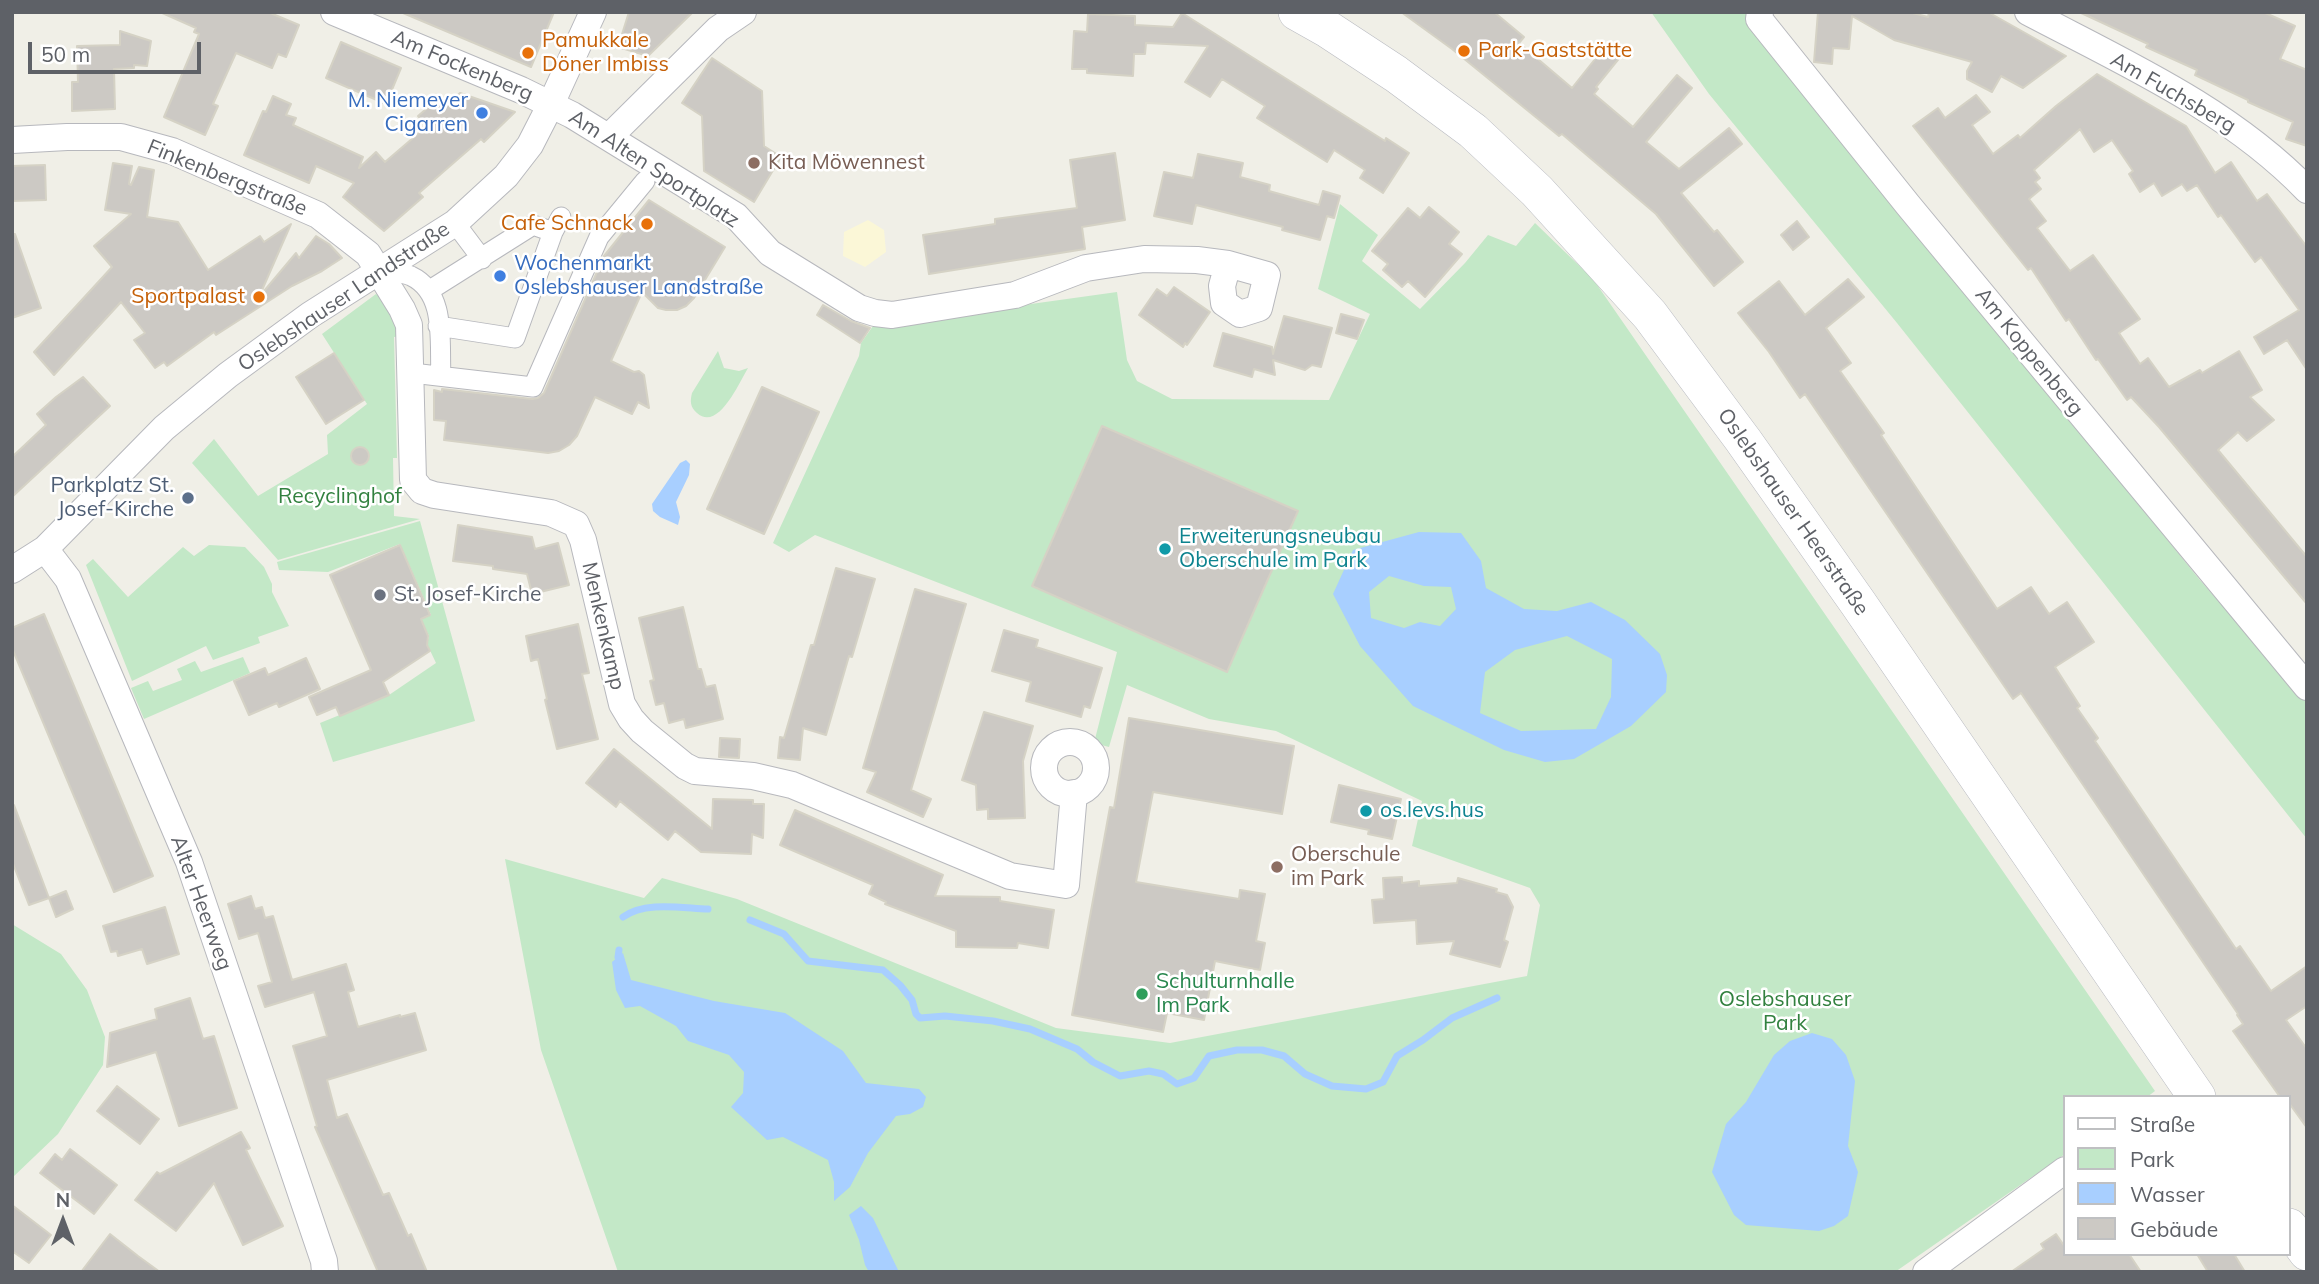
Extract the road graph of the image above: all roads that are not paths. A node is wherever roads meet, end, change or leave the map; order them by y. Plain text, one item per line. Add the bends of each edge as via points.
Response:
1 (334, 12) edge
2 (593, 12) edge
3 (743, 12) edge
4 (1760, 12) edge
5 (2028, 12) edge
6 (1315, 15) edge
7 (551, 104) junction
8 (608, 137) junction
9 (12, 140) edge
10 (645, 181) dead end
11 (2307, 190) edge
12 (455, 223) junction
13 (482, 260) junction
14 (1228, 264) dead end
15 (378, 270) junction
16 (430, 290) junction
17 (438, 326) junction
18 (412, 373) junction
19 (440, 375) junction
20 (45, 549) junction
21 (12, 570) edge
22 (2307, 687) edge
23 (1074, 793) dead end
24 (2185, 1093) edge
25 (2064, 1171) edge
26 (2291, 1230) edge
27 (2307, 1252) edge
28 (325, 1272) edge
29 (1926, 1272) edge

1 - 7 street, Am Fockenberg
2 - 7 street, Oslebshauser Landstraße
3 - 8 street via 718,29
4 - 22 street, Am Koppenberg via 1759,19 1900,194
5 - 11 street, Am Fuchsberg via 2199,104 2258,144
6 - 24 main road, Oslebshauser Heerstraße via 1473,131 1537,191 1650,315 1850,592
7 - 8 street, Am Alten Sportplatz
7 - 12 street, Oslebshauser Landstraße via 530,145 506,176
8 - 14 street, Am Alten Sportplatz via 736,216 770,253 875,313 1016,295 1086,268 1144,259
9 - 15 street, Finkenbergstraße via 121,137 172,151 318,215 368,254
10 - 19 street via 599,237 533,387
12 - 13 street
12 - 15 street, Oslebshauser Landstraße
13 - 16 street
13 - 17 street via 533,225 557,224 515,338
15 - 16 street via 410,276
15 - 18 street, Menkenkamp via 409,325
15 - 20 street, Oslebshauser Landstraße via 310,314 164,428
16 - 17 street via 438,306
17 - 19 street
18 - 19 street
18 - 23 street, Menkenkamp via 413,480 422,491 434,495 551,513 576,524 622,704 642,732 685,766 792,785 1010,876 1066,885
20 - 21 street, Oslebshauser Landstraße
20 - 28 street, Alter Heerweg via 68,579 189,862
25 - 29 street
26 - 27 main road

